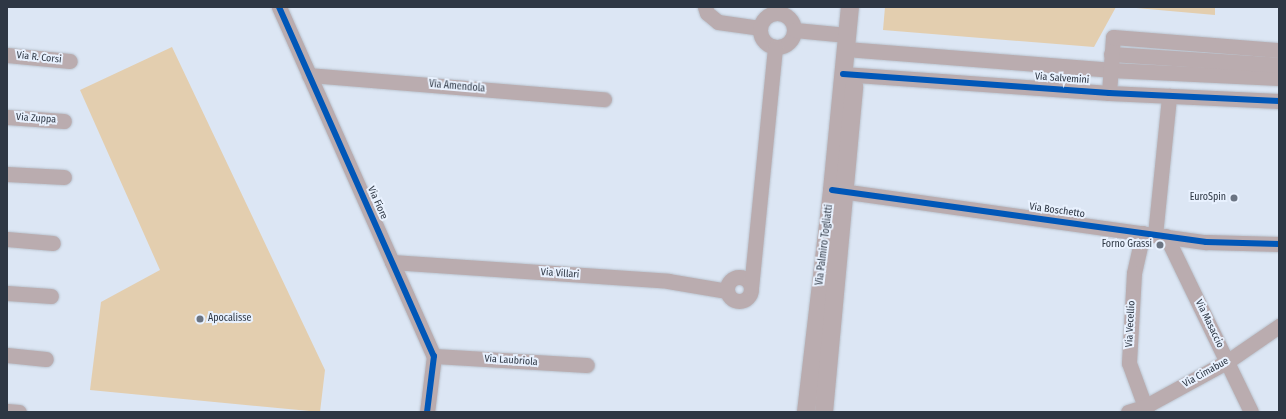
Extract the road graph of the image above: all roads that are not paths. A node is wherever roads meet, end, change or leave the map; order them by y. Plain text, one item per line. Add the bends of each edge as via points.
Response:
1 (279, 7) edge
2 (705, 7) edge
3 (850, 7) edge
4 (862, 7) edge
5 (773, 10) edge
6 (760, 28) junction
7 (795, 30) junction
8 (850, 45) junction
9 (775, 47) junction
10 (1279, 50) edge
11 (7, 54) edge
12 (1111, 54) junction
13 (70, 61) dead end
14 (1279, 65) edge
15 (1110, 70) junction
16 (849, 74) junction
17 (309, 75) junction
18 (1279, 78) edge
19 (1109, 93) junction
20 (1169, 96) junction
21 (604, 99) dead end
22 (1279, 101) edge
23 (7, 117) edge
24 (64, 121) dead end
25 (7, 174) edge
26 (64, 177) dead end
27 (839, 190) junction
28 (1155, 235) junction
29 (7, 239) edge
30 (53, 243) dead end
31 (1279, 244) edge
32 (392, 262) junction
33 (7, 293) edge
34 (51, 296) dead end
35 (1279, 326) edge
36 (7, 355) edge
37 (434, 356) junction
38 (46, 359) dead end
39 (1228, 361) junction
40 (587, 365) dead end
41 (1145, 410) edge
42 (7, 411) edge
43 (19, 412) edge
44 (428, 412) edge
45 (806, 412) edge
46 (824, 412) edge
47 (1128, 412) edge
48 (1251, 412) edge

1 - 17 street, Via Fiore
2 - 6 street via 707,13 718,22
3 - 8 street, Via Palmiro Togliatti
4 - 8 street, Via Palmiro Togliatti
5 - 6 street
5 - 7 street via 790,18
6 - 9 street via 763,40 769,46
7 - 8 street, Via Salvemini
7 - 9 street via 790,41 782,47
8 - 15 street, Via Salvemini
8 - 16 street, Via Palmiro Togliatti
9 - 32 street, Via Villari via 751,288 747,298 741,301 732,298 727,291 668,281
10 - 12 street via 1113,37
11 - 13 street, Via R. Corsi
12 - 14 street
12 - 15 street
15 - 18 street, Via Salvemini
15 - 19 street
16 - 19 street, Via Salvemini
16 - 27 street, Via Palmiro Togliatti
17 - 21 street, Via Amendola
17 - 32 street, Via Fiore
19 - 20 street, Via Salvemini
20 - 22 street, Via Salvemini
20 - 28 street, Via Vecellio
23 - 24 street, Via Zuppa
25 - 26 street
27 - 28 street, Via Boschetto
27 - 45 street, Via Palmiro Togliatti
27 - 46 street, Via Palmiro Togliatti
28 - 31 street, Via Boschetto via 1206,242
28 - 39 street, Via Masaccio
28 - 41 street, Via Vecellio via 1134,273 1129,363
29 - 30 street
32 - 37 street, Via Fiore
33 - 34 street
35 - 39 street, Via Cimabue
36 - 38 street
37 - 40 street, Via Laubriola
37 - 44 street
39 - 41 street, Via Cimabue
39 - 48 street, Via Masaccio
41 - 47 street, Via Cimabue
42 - 43 street

